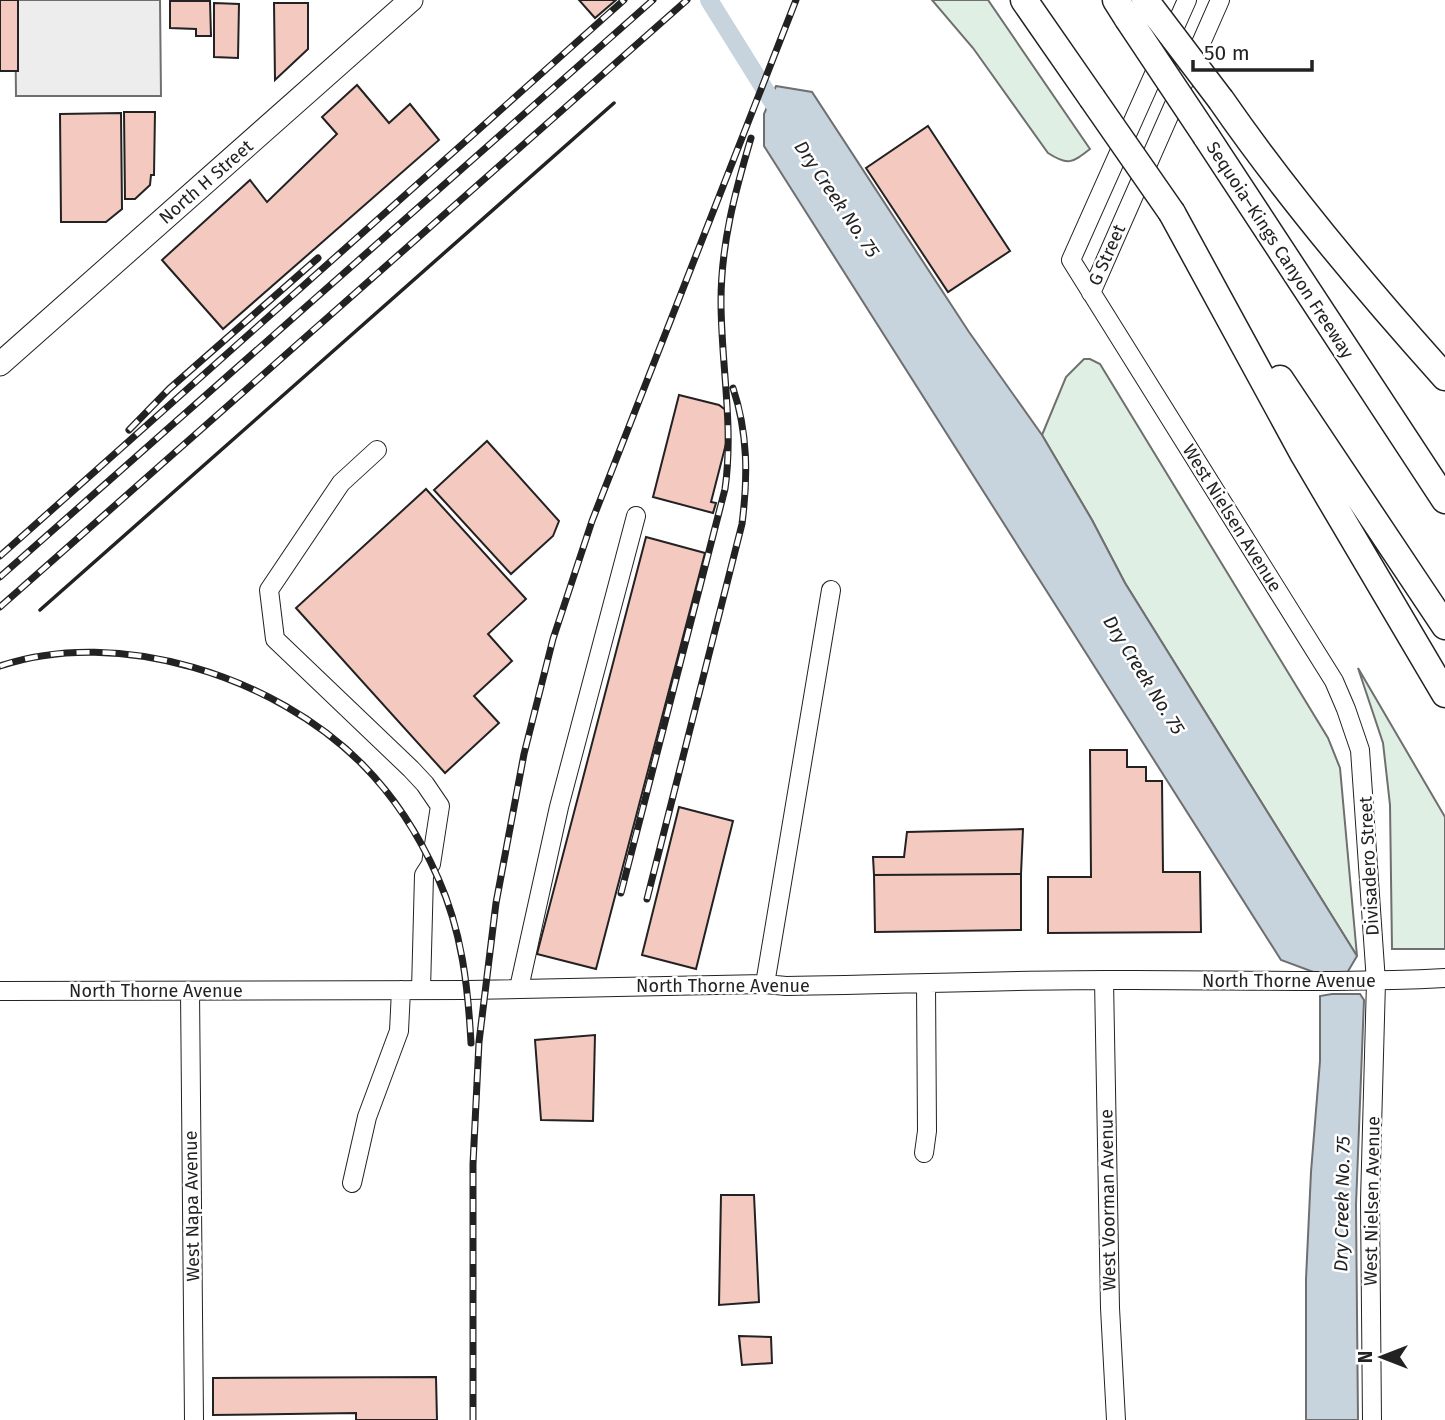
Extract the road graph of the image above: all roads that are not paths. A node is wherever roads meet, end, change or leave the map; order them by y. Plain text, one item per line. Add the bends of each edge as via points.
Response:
1 (411, 0) edge
2 (1024, 0) edge
3 (1186, 0) edge
4 (1220, 0) edge
5 (1130, 6) edge
6 (1172, 213) junction
7 (1091, 293) junction
8 (0, 364) edge
9 (1445, 377) edge
10 (377, 450) dead end
11 (1445, 500) edge
12 (636, 516) dead end
13 (831, 590) dead end
14 (1445, 626) edge
15 (1445, 692) edge
16 (1360, 750) joint
17 (1445, 978) edge
18 (1104, 979) junction
19 (1370, 982) junction
20 (765, 984) junction
21 (926, 984) junction
22 (519, 988) junction
23 (401, 990) junction
24 (421, 990) junction
25 (0, 991) edge
26 (190, 991) junction
27 (924, 1153) dead end
28 (352, 1183) dead end
29 (194, 1420) edge
30 (1116, 1420) edge
31 (1372, 1420) edge

1 - 8 main road, North H Street
2 - 6 highway, bridge
3 - 7 street, G Street via 1071,260
4 - 7 street, G Street
5 - 9 highway, bridge via 1222,100 1288,192
5 - 11 highway, Sequoia–Kings Canyon Freeway, bridge via 1206,136
6 - 14 highway
6 - 15 highway via 1304,455
7 - 16 street, West Nielsen Avenue via 1334,681
10 - 24 street via 341,483 269,590 275,639 411,769 440,806 431,864 424,875
12 - 22 street via 559,807
13 - 20 street
16 - 19 street, Divisadero Street
17 - 19 street, North Thorne Avenue
18 - 19 street, North Thorne Avenue
18 - 21 street, North Thorne Avenue
18 - 30 street, West Voorman Avenue
19 - 31 street, West Nielsen Avenue
20 - 21 street, North Thorne Avenue
20 - 22 street, North Thorne Avenue
21 - 27 street
22 - 24 street, North Thorne Avenue
23 - 24 street, North Thorne Avenue
23 - 26 street, North Thorne Avenue
23 - 28 street via 399,1031 367,1117
25 - 26 street, North Thorne Avenue
26 - 29 street, West Napa Avenue

